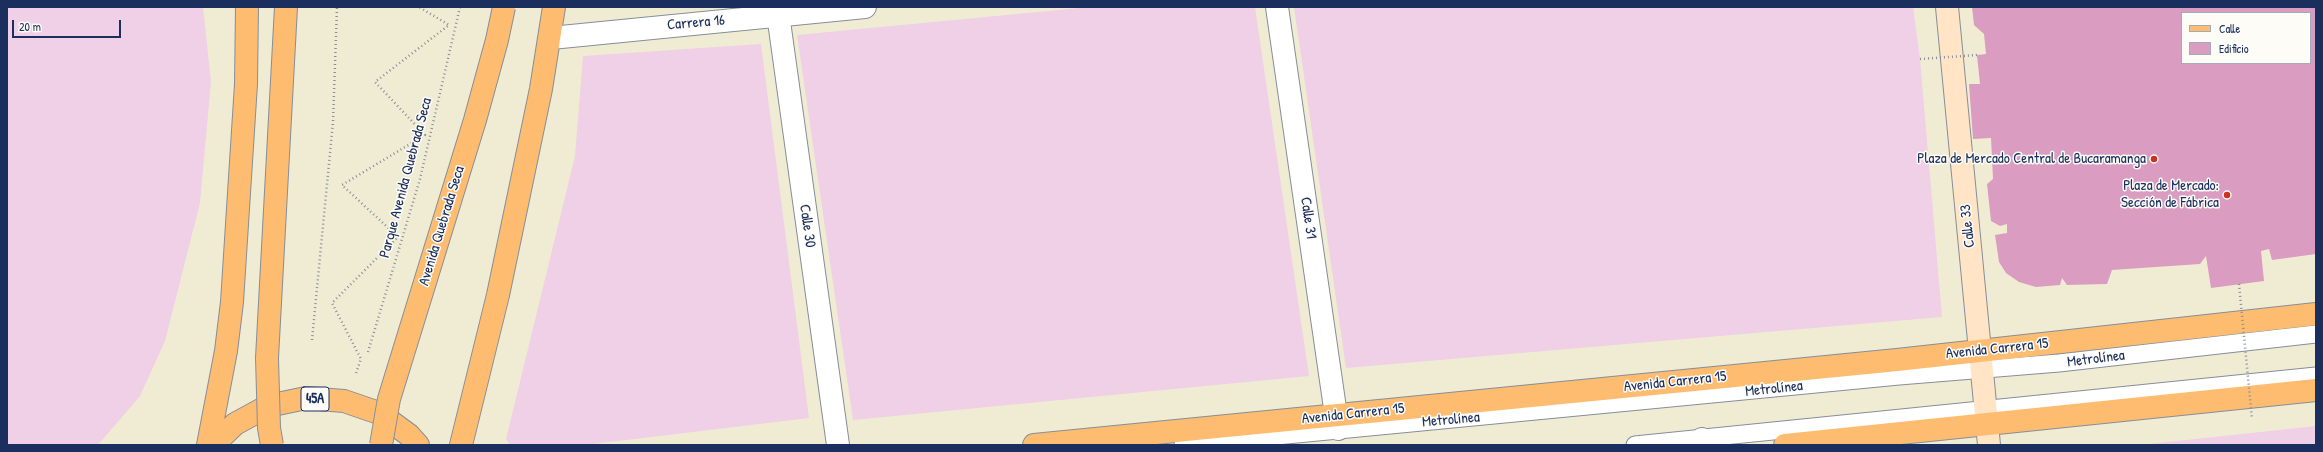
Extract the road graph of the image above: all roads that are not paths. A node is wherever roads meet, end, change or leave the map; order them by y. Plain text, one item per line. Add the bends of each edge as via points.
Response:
1 (247, 7) edge
2 (286, 7) edge
3 (504, 7) edge
4 (554, 7) edge
5 (865, 7) edge
6 (1277, 7) edge
7 (1947, 7) edge
8 (777, 11) edge
9 (551, 38) junction
10 (2316, 314) edge
11 (2316, 334) edge
12 (1981, 360) junction
13 (2316, 376) edge
14 (2316, 390) edge
15 (1338, 422) junction
16 (1987, 426) edge
17 (1702, 442) edge
18 (208, 445) edge
19 (213, 445) edge
20 (272, 445) edge
21 (381, 445) edge
22 (418, 445) edge
23 (461, 445) edge
24 (838, 445) edge
25 (1034, 445) edge
26 (1183, 445) edge
27 (1635, 445) edge
28 (1785, 445) edge

1 - 18 main road via 246,84 232,302 226,351
2 - 20 main road, bridge via 267,358 269,428
3 - 21 main road, Avenida Quebrada Seca, bridge via 475,120 389,399
4 - 9 main road
5 - 8 street, Carrera 16
6 - 15 street, Calle 31
7 - 12 street, Calle 33
8 - 9 street, Carrera 16
8 - 24 street, Calle 30
9 - 23 main road via 498,295
10 - 12 main road, Avenida Carrera 15
11 - 12 lane, Metrolínea via 2059,363
12 - 15 main road, Avenida Carrera 15
12 - 16 street, Calle 33
13 - 16 lane
14 - 16 main road
15 - 25 main road, Avenida Carrera 15
15 - 26 lane
16 - 17 lane
16 - 28 main road
17 - 27 lane
19 - 22 main road, 45A via 235,424 268,406 306,398 344,401 379,413 409,434

